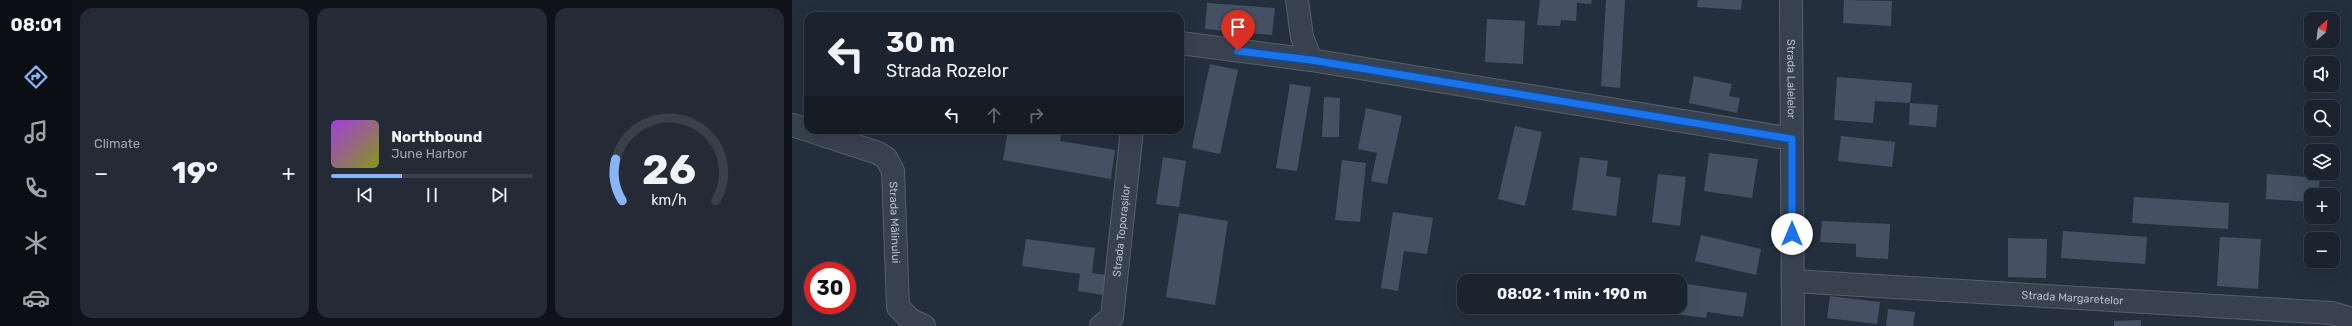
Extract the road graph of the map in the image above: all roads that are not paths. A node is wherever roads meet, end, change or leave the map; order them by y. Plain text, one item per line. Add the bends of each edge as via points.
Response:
1 (1297, 0) edge
2 (1791, 0) edge
3 (1184, 44) edge
4 (1311, 60) junction
5 (792, 125) edge
6 (804, 129) edge
7 (820, 134) edge
8 (1132, 134) edge
9 (1792, 139) junction
10 (1793, 281) junction
11 (2352, 320) edge
12 (924, 326) edge
13 (1101, 326) edge
14 (1793, 326) edge

1 - 4 street via 1299,23
2 - 9 street, Strada Lalelelor
3 - 4 street
4 - 9 street
5 - 6 street, Strada Mălinului
7 - 12 street, Strada Mălinului via 886,158 893,171 898,307 911,320
8 - 13 street, Strada Toporașilor via 1112,317
9 - 10 street, Strada Lalelelor
10 - 11 street, Strada Margaretelor via 2332,313
10 - 14 street, Strada Lalelelor

